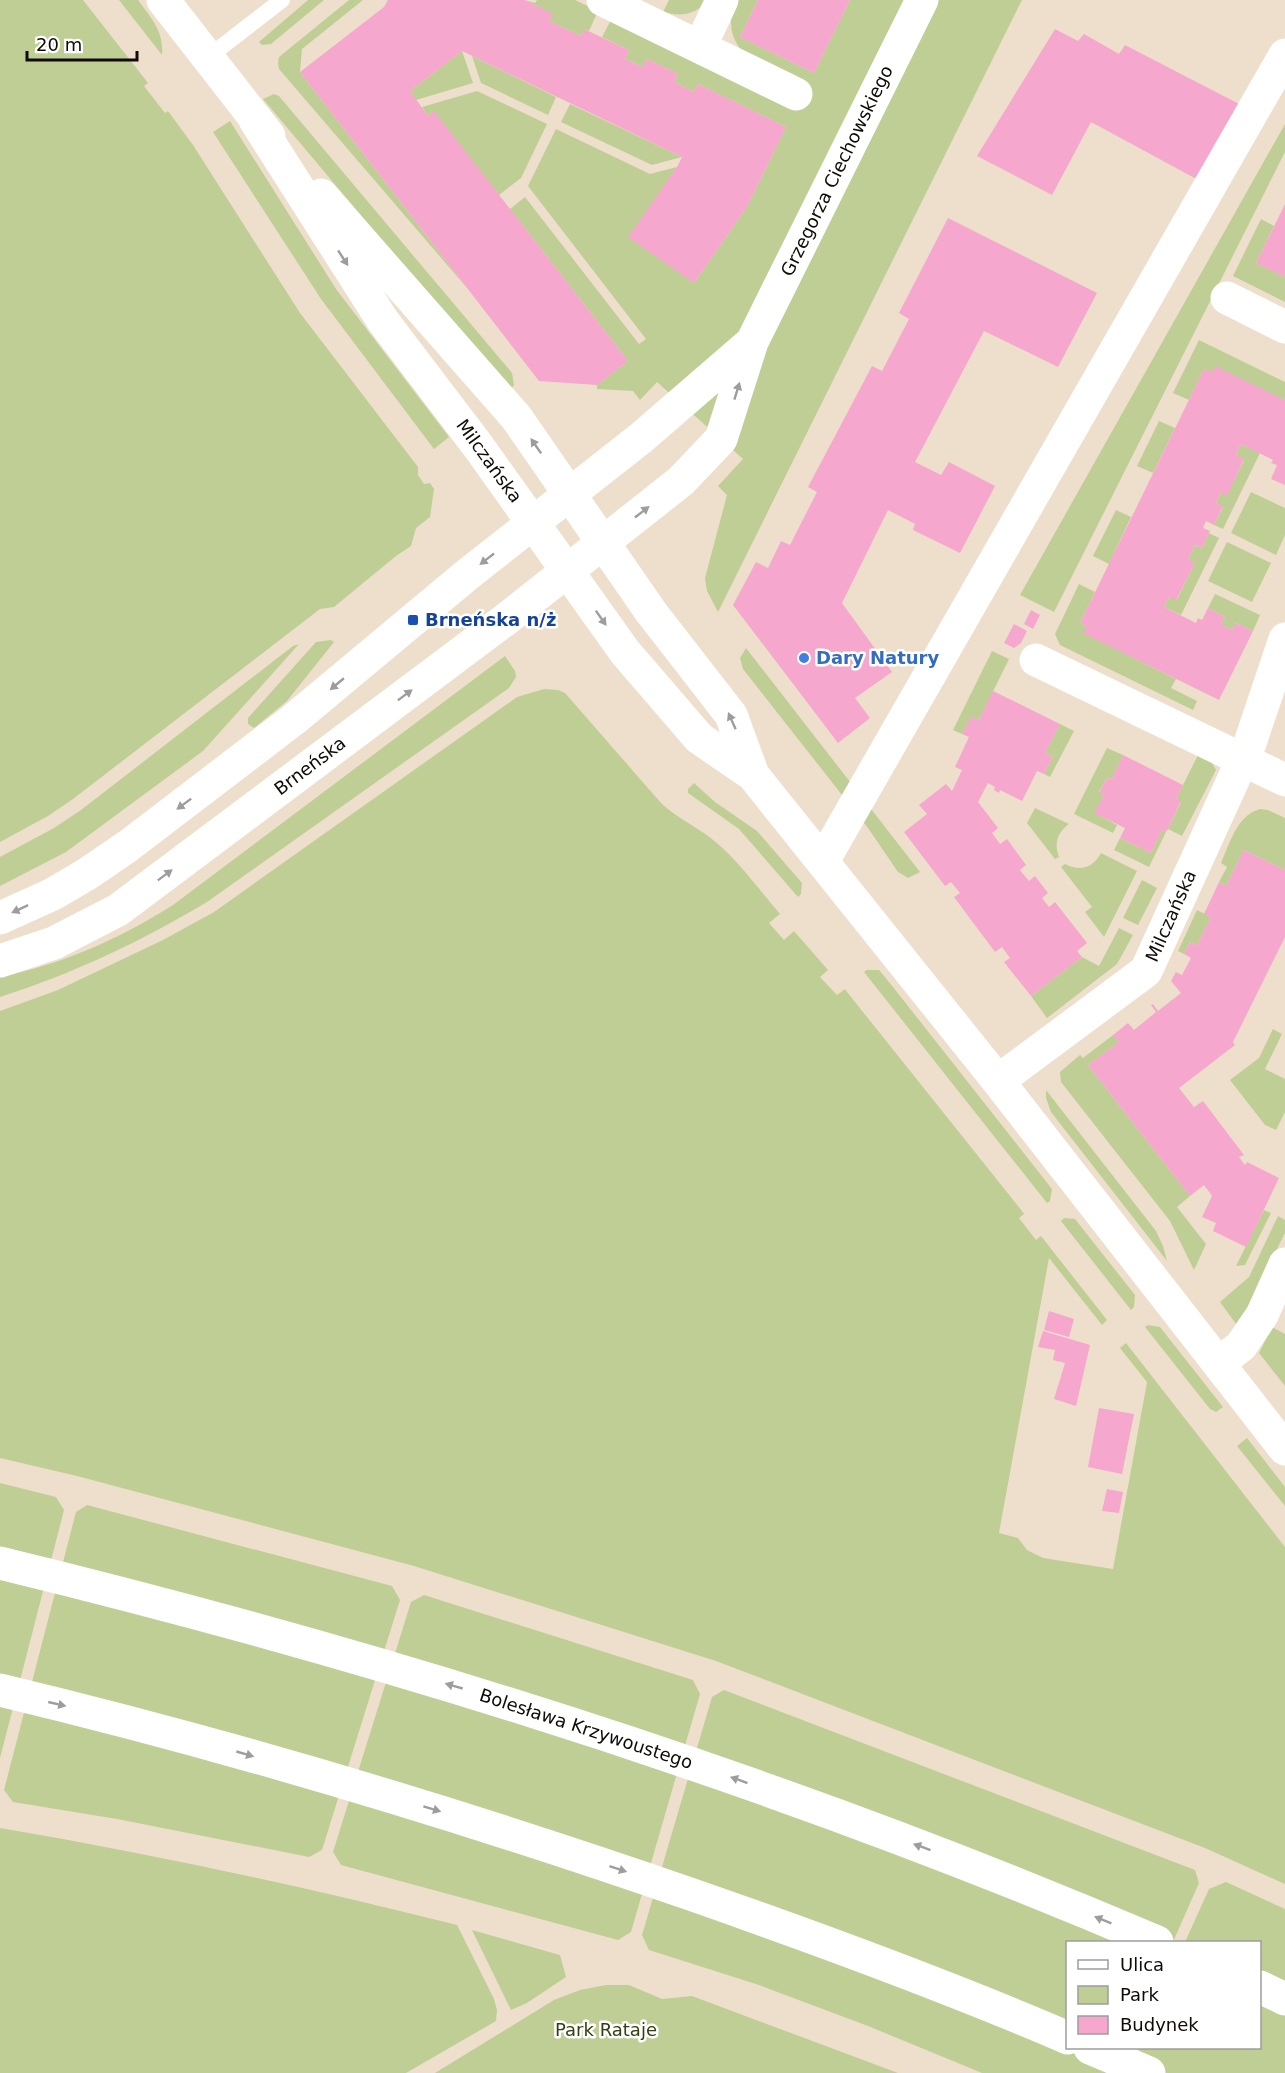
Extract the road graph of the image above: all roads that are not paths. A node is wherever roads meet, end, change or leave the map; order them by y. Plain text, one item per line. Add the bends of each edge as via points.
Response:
1 (163, 0) edge
2 (282, 0) edge
3 (603, 0) edge
4 (722, 0) edge
5 (922, 0) edge
6 (700, 47) junction
7 (1285, 55) edge
8 (207, 58) junction
9 (796, 94) dead end
10 (255, 120) junction
11 (1227, 298) dead end
12 (1285, 327) edge
13 (752, 342) junction
14 (570, 494) junction
15 (533, 522) junction
16 (604, 543) junction
17 (567, 570) junction
18 (1285, 639) edge
19 (1036, 660) dead end
20 (1242, 759) junction
21 (753, 775) junction
22 (1285, 780) edge
23 (823, 861) junction
24 (0, 918) edge
25 (0, 961) edge
26 (998, 1081) junction
27 (1285, 1264) edge
28 (1219, 1363) junction
29 (1285, 1449) edge
30 (0, 1563) edge
31 (0, 1690) edge
32 (1155, 1941) edge
33 (1261, 1987) edge
34 (1285, 1999) edge
35 (1066, 2037) edge
36 (1092, 2049) edge
37 (1149, 2073) edge

1 - 8 street, Milczańska
2 - 8 lane
3 - 6 street
4 - 6 street
5 - 13 street, Grzegorza Ciechowskiego
6 - 9 street
7 - 23 street
8 - 10 street, Milczańska
14 -> 10 street, Milczańska via 516,417
10 -> 15 street, Milczańska via 383,321
11 - 12 street
13 - 14 street, Grzegorza Ciechowskiego
16 -> 13 street, Grzegorza Ciechowskiego via 681,481 721,440
14 - 15 street
14 - 16 street, Milczańska
15 - 17 street, Milczańska
15 -> 24 street via 293,720 128,846 53,894
16 - 17 street, Brneńska
21 -> 16 street, Milczańska via 731,715 651,612
17 -> 21 street, Milczańska via 625,652 699,738
25 -> 17 street, Brneńska via 54,943 118,910
18 - 20 street, Milczańska
19 - 20 street
20 - 22 street
20 - 26 street, Milczańska via 1146,971
21 - 23 street, Milczańska
23 - 26 street, Milczańska
26 - 28 street, Milczańska
27 - 28 street via 1262,1315 1241,1346
28 - 29 street, Milczańska
32 -> 30 street, Bolesława Krzywoustego via 939,1854 591,1730 290,1639
31 -> 35 street via 225,1748 494,1828 787,1928
33 - 34 street
36 - 37 street

